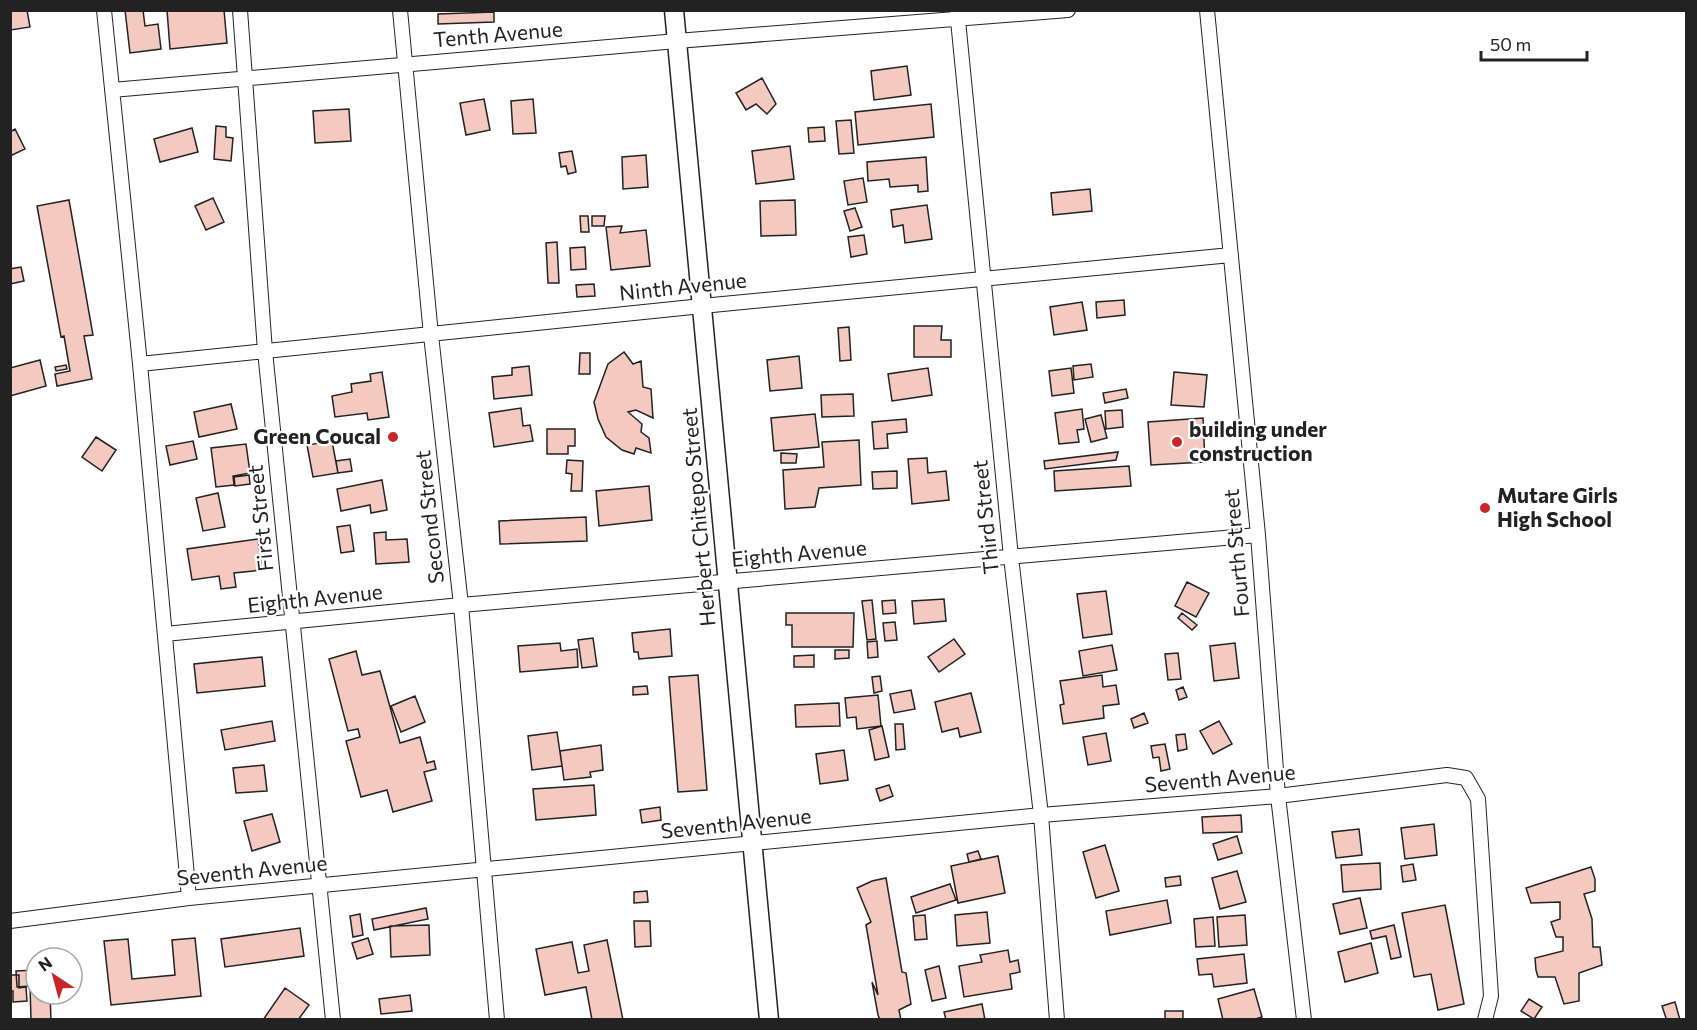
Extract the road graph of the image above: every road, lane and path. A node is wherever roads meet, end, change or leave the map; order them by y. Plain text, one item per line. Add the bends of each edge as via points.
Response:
1 (104, 10) edge
2 (240, 10) edge
3 (400, 10) edge
4 (674, 10) edge
5 (1068, 10) edge
6 (1207, 10) edge
7 (958, 15) edge
8 (677, 41) junction
9 (405, 64) junction
10 (246, 79) junction
11 (112, 90) junction
12 (1231, 255) junction
13 (983, 279) junction
14 (702, 306) junction
15 (431, 335) junction
16 (265, 351) junction
17 (140, 364) junction
18 (1258, 535) junction
19 (1011, 557) junction
20 (727, 582) junction
21 (461, 605) junction
22 (293, 623) junction
23 (165, 634) junction
24 (1278, 796) junction
25 (1041, 816) junction
26 (752, 843) junction
27 (483, 871) junction
28 (320, 886) junction
29 (189, 898) junction
30 (10, 921) edge
31 (333, 1020) edge
32 (497, 1020) edge
33 (769, 1020) edge
34 (1057, 1020) edge
35 (1304, 1020) edge
36 (1485, 1020) edge

1 - 11 street
2 - 10 street, First Street
3 - 9 street, Second Street
4 - 8 main road, Herbert Chitepo Street
5 - 7 street, Tenth Avenue
6 - 12 street, Fourth Street
7 - 8 street, Tenth Avenue
7 - 13 street, Third Street
8 - 9 street, Tenth Avenue
8 - 14 main road, Herbert Chitepo Street
9 - 10 street, Tenth Avenue
9 - 15 street, Second Street
10 - 11 street, Tenth Avenue
10 - 16 street, First Street
11 - 17 street
12 - 13 street, Ninth Avenue
12 - 18 street, Fourth Street
13 - 14 street, Ninth Avenue
13 - 19 street, Third Street
14 - 15 street, Ninth Avenue
14 - 20 main road, Herbert Chitepo Street
15 - 16 street, Ninth Avenue
15 - 21 street, Second Street
16 - 17 street, Ninth Avenue
16 - 22 street, First Street
17 - 23 street
18 - 19 street, Eighth Avenue
18 - 24 street, Fourth Street
19 - 20 street, Eighth Avenue
19 - 25 street, Third Street
20 - 21 street, Eighth Avenue
20 - 26 main road, Herbert Chitepo Street
21 - 22 street, Eighth Avenue
21 - 27 street, Second Street
22 - 23 street, Eighth Avenue
22 - 28 street, First Street
23 - 29 street
24 - 25 street, Seventh Avenue
24 - 35 street, Fourth Street
24 - 36 street, Seventh Avenue via 1447,775 1466,778 1478,799 1491,996
25 - 26 street, Seventh Avenue
25 - 34 street, Third Street
26 - 27 street, Seventh Avenue
26 - 33 main road, Herbert Chitepo Street
27 - 28 street, Seventh Avenue
27 - 32 street, Second Street
28 - 29 street, Seventh Avenue
28 - 31 street, First Street
29 - 30 street, Seventh Avenue

